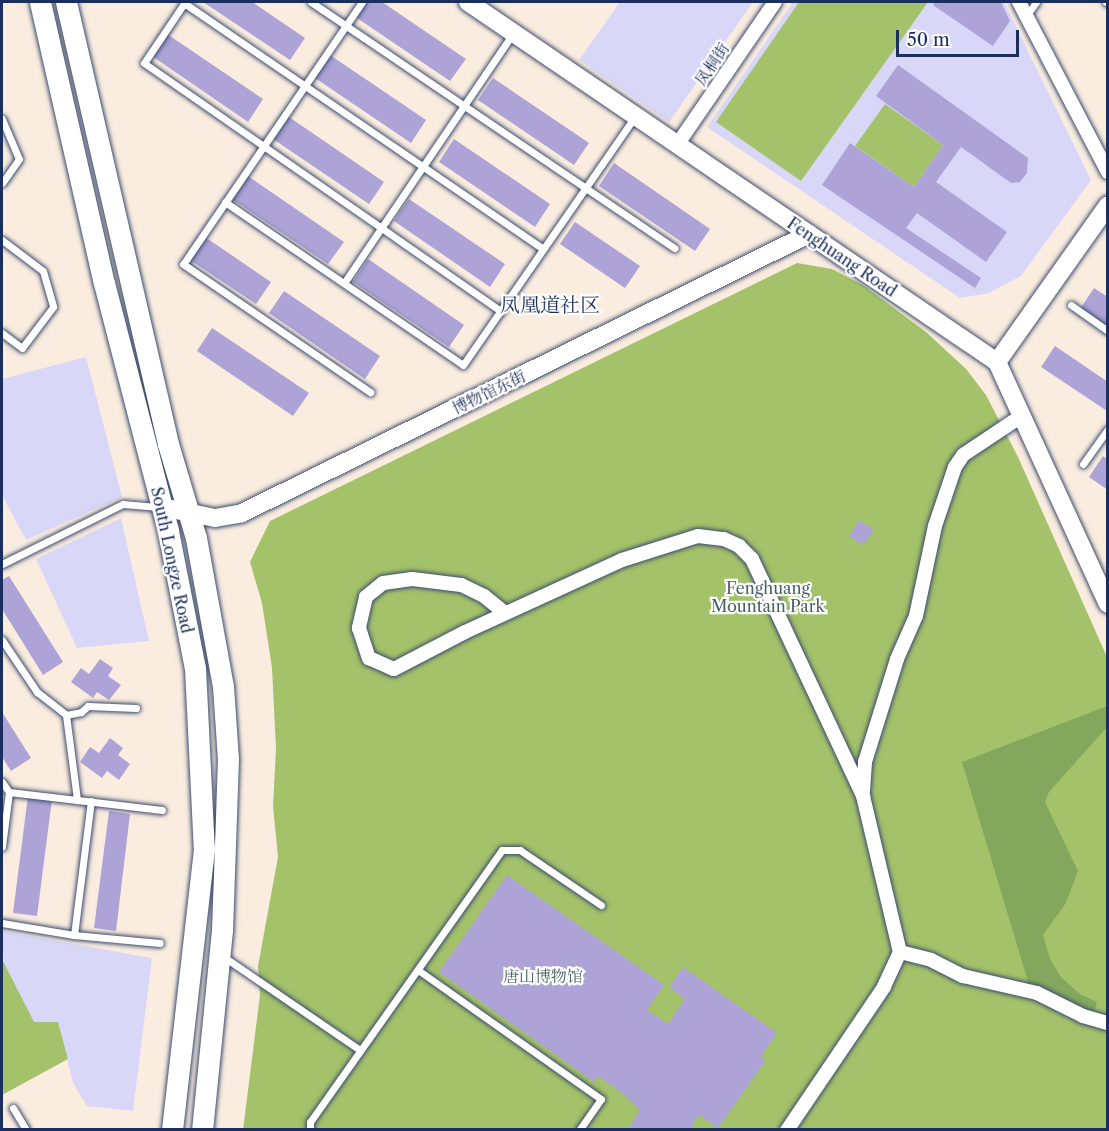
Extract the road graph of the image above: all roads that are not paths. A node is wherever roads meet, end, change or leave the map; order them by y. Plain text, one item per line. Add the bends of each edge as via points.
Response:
1 (40, 2) edge
2 (66, 2) edge
3 (184, 2) edge
4 (311, 2) edge
5 (362, 2) edge
6 (468, 2) edge
7 (775, 2) edge
8 (1019, 2) edge
9 (1036, 2) edge
10 (1026, 16) junction
11 (346, 25) junction
12 (513, 33) junction
13 (305, 86) junction
14 (464, 105) junction
15 (635, 116) junction
16 (2, 119) edge
17 (677, 145) junction
18 (263, 146) junction
19 (422, 166) junction
20 (1107, 172) edge
21 (2, 183) edge
22 (585, 188) junction
23 (225, 202) junction
24 (1107, 205) edge
25 (381, 228) junction
26 (809, 234) junction
27 (2, 240) edge
28 (675, 248) dead end
29 (543, 249) junction
30 (344, 283) junction
31 (1071, 305) dead end
32 (501, 311) junction
33 (1107, 331) edge
34 (2, 333) edge
35 (997, 362) junction
36 (370, 392) dead end
37 (1014, 421) dead end
38 (1107, 429) edge
39 (1083, 464) dead end
40 (162, 507) junction
41 (187, 514) junction
42 (2, 564) edge
43 (1107, 604) edge
44 (505, 613) junction
45 (2, 640) edge
46 (136, 708) dead end
47 (66, 715) junction
48 (2, 782) edge
49 (9, 792) junction
50 (863, 796) junction
51 (77, 800) junction
52 (91, 801) junction
53 (162, 810) dead end
54 (2, 847) edge
55 (601, 905) dead end
56 (2, 923) edge
57 (74, 935) junction
58 (160, 943) dead end
59 (900, 952) junction
60 (220, 954) junction
61 (418, 970) junction
62 (1107, 1023) edge
63 (360, 1050) junction
64 (13, 1108) dead end
65 (26, 1130) edge
66 (172, 1130) edge
67 (202, 1130) edge
68 (310, 1130) edge
69 (579, 1130) edge
70 (787, 1130) edge

1 - 40 main road, South Longze Road via 104,283
2 - 41 main road, South Longze Road
3 - 13 lane
3 - 18 lane via 144,63
4 - 11 lane
5 - 11 lane
6 - 12 street, Fenghuang Road
7 - 17 street, 凤桐街
8 - 10 street
9 - 10 lane
10 - 20 street
11 - 13 lane
11 - 14 lane
12 - 14 lane
12 - 15 street, Fenghuang Road
13 - 18 lane
13 - 19 lane
14 - 19 lane
14 - 22 lane
15 - 17 street, Fenghuang Road
15 - 22 lane
16 - 21 lane via 20,159
17 - 26 street, Fenghuang Road
18 - 23 lane
18 - 25 lane
19 - 25 lane
19 - 29 lane
22 - 28 lane
22 - 29 lane
23 - 30 lane
23 - 36 lane via 183,264
24 - 35 street
25 - 30 lane
25 - 32 lane
26 - 35 street, Fenghuang Road
26 - 41 street, 博物馆东街 via 242,513 215,518
27 - 34 lane via 43,271 53,307 22,348
29 - 32 lane
30 - 32 lane via 463,365
31 - 33 lane
35 - 43 street
37 - 50 street via 963,455 955,467 935,526 916,616 897,659 865,762
38 - 39 lane
40 - 41 street, 博物馆东街
40 - 42 lane via 123,504
40 - 66 main road, South Longze Road via 195,668 204,849
41 - 60 main road, South Longze Road via 196,538 223,686 227,819
44 - 44 street via 484,596 461,585 412,579 384,583 366,597 359,628 369,658 394,669
44 - 50 street via 622,561 698,536 712,535 740,546 752,559
45 - 47 lane via 37,692
46 - 47 lane via 88,706
47 - 51 lane
48 - 49 lane
49 - 51 lane
49 - 54 lane
50 - 59 street
51 - 52 lane
52 - 53 lane
52 - 57 lane
55 - 61 lane via 520,850 502,850
56 - 57 lane
57 - 58 lane
59 - 62 street via 931,960 963,976 1037,993 1083,1016
59 - 70 street via 884,987
60 - 63 lane
60 - 67 main road, South Longze Road
61 - 63 lane
61 - 69 lane via 601,1099
63 - 68 lane via 310,1122
64 - 65 lane

